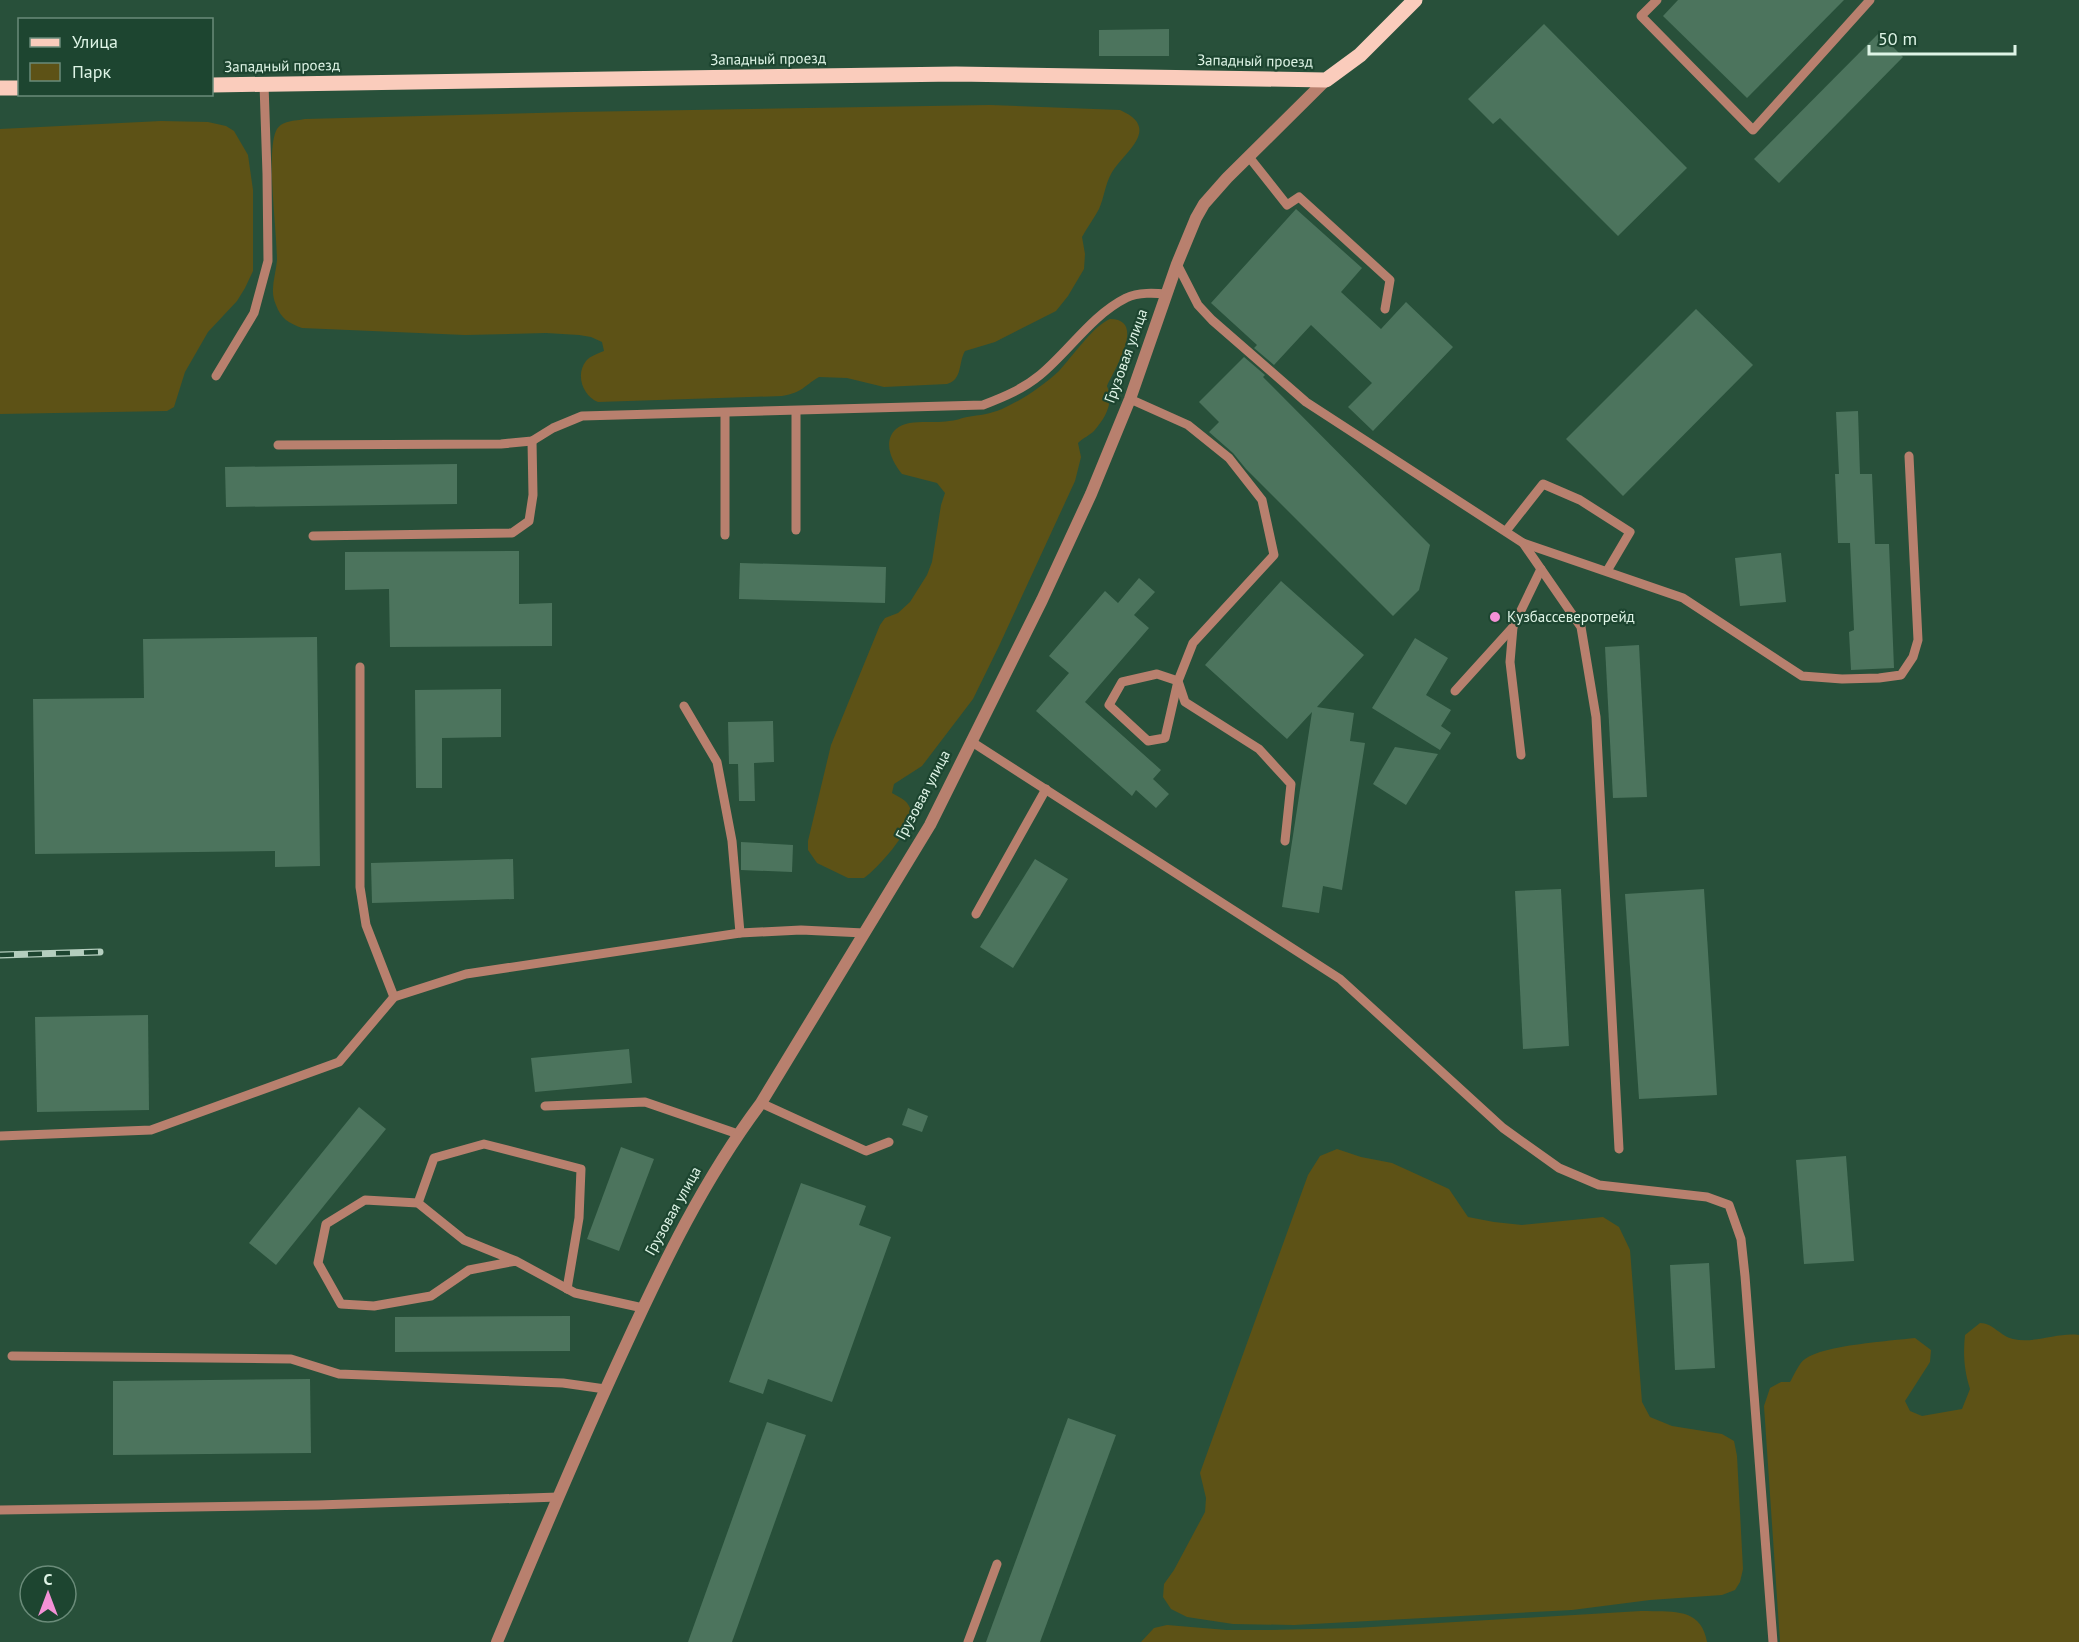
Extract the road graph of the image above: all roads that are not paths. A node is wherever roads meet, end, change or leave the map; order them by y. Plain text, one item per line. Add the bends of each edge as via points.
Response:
1 (1415, 0) edge
2 (1657, 0) edge
3 (1870, 0) edge
4 (1326, 80) junction
5 (264, 84) junction
6 (213, 85) edge
7 (0, 88) edge
8 (18, 88) edge
9 (1248, 157) junction
10 (1177, 264) junction
11 (1167, 294) junction
12 (1385, 309) dead end
13 (216, 376) dead end
14 (1130, 399) junction
15 (796, 411) junction
16 (725, 413) junction
17 (532, 441) junction
18 (278, 445) dead end
19 (1909, 456) dead end
20 (796, 530) dead end
21 (1506, 531) junction
22 (725, 535) dead end
23 (313, 536) dead end
24 (1523, 543) junction
25 (1541, 569) junction
26 (1607, 571) junction
27 (1513, 627) junction
28 (360, 667) dead end
29 (1178, 681) junction
30 (1455, 690) dead end
31 (684, 706) dead end
32 (972, 742) junction
33 (1521, 754) dead end
34 (1046, 789) junction
35 (1285, 842) dead end
36 (976, 914) dead end
37 (740, 933) junction
38 (864, 933) junction
39 (394, 997) junction
40 (761, 1103) junction
41 (545, 1106) dead end
42 (738, 1134) junction
43 (0, 1136) edge
44 (889, 1142) dead end
45 (1619, 1149) dead end
46 (418, 1203) junction
47 (516, 1261) junction
48 (567, 1289) junction
49 (643, 1308) junction
50 (12, 1356) dead end
51 (605, 1389) junction
52 (558, 1497) junction
53 (0, 1510) edge
54 (997, 1564) dead end
55 (497, 1642) edge
56 (968, 1642) edge
57 (1773, 1642) edge

1 - 4 main road, Грузовая улица via 1360,55
2 - 3 lane via 1641,16 1753,130
4 - 5 main road, Западный проезд via 956,74
4 - 9 street, Грузовая улица
5 - 6 main road, Западный проезд
5 - 13 lane via 268,261 254,313
7 - 8 main road
9 - 10 street, Грузовая улица via 1204,204
9 - 12 lane via 1287,205 1299,197 1390,280
10 - 11 street, Грузовая улица
10 - 21 lane via 1198,305 1212,320 1306,402
11 - 14 street, Грузовая улица
11 - 15 lane via 1127,297 1104,313 1040,375 1012,394 983,405
14 - 29 lane via 1188,425 1229,458 1262,500 1274,555 1193,643
14 - 32 street, Грузовая улица via 1047,590
15 - 16 lane
15 - 20 lane
16 - 17 lane via 582,416
16 - 22 lane
17 - 18 lane
17 - 23 lane via 529,522 512,533
19 - 26 lane via 1918,640 1901,675 1842,679 1802,676 1683,598
21 - 24 lane
21 - 26 lane via 1543,484 1580,500 1630,532
24 - 25 lane
24 - 26 lane
25 - 27 lane
25 - 45 lane via 1581,627 1596,717
27 - 30 lane
27 - 33 lane via 1510,662
28 - 39 lane via 360,887 366,925
29 - 29 lane via 1165,738 1148,741 1108,705 1122,682 1157,674
29 - 35 lane via 1185,702 1259,749 1291,784
31 - 37 lane via 717,762 732,841
32 - 34 lane
32 - 38 street, Грузовая улица via 930,825
34 - 36 lane
34 - 57 lane via 1340,980 1503,1128 1559,1168 1599,1185 1707,1197 1729,1205 1741,1239 1744,1267
37 - 38 lane
37 - 39 lane via 466,974
38 - 40 street, Грузовая улица
39 - 43 lane via 339,1062 151,1130
40 - 42 street, Грузовая улица
40 - 44 lane via 866,1151
41 - 42 lane via 645,1102
42 - 49 street, Грузовая улица via 687,1221
46 - 47 lane via 464,1240
46 - 47 lane via 365,1200 326,1224 318,1263 341,1304 375,1306 431,1296 469,1270
46 - 48 lane via 434,1158 484,1144 581,1170 579,1218
47 - 48 lane
48 - 49 lane
49 - 51 street, Грузовая улица
50 - 51 lane via 291,1359 339,1374 564,1383
51 - 52 street, Грузовая улица
52 - 53 lane
52 - 55 street, Грузовая улица
54 - 56 lane

